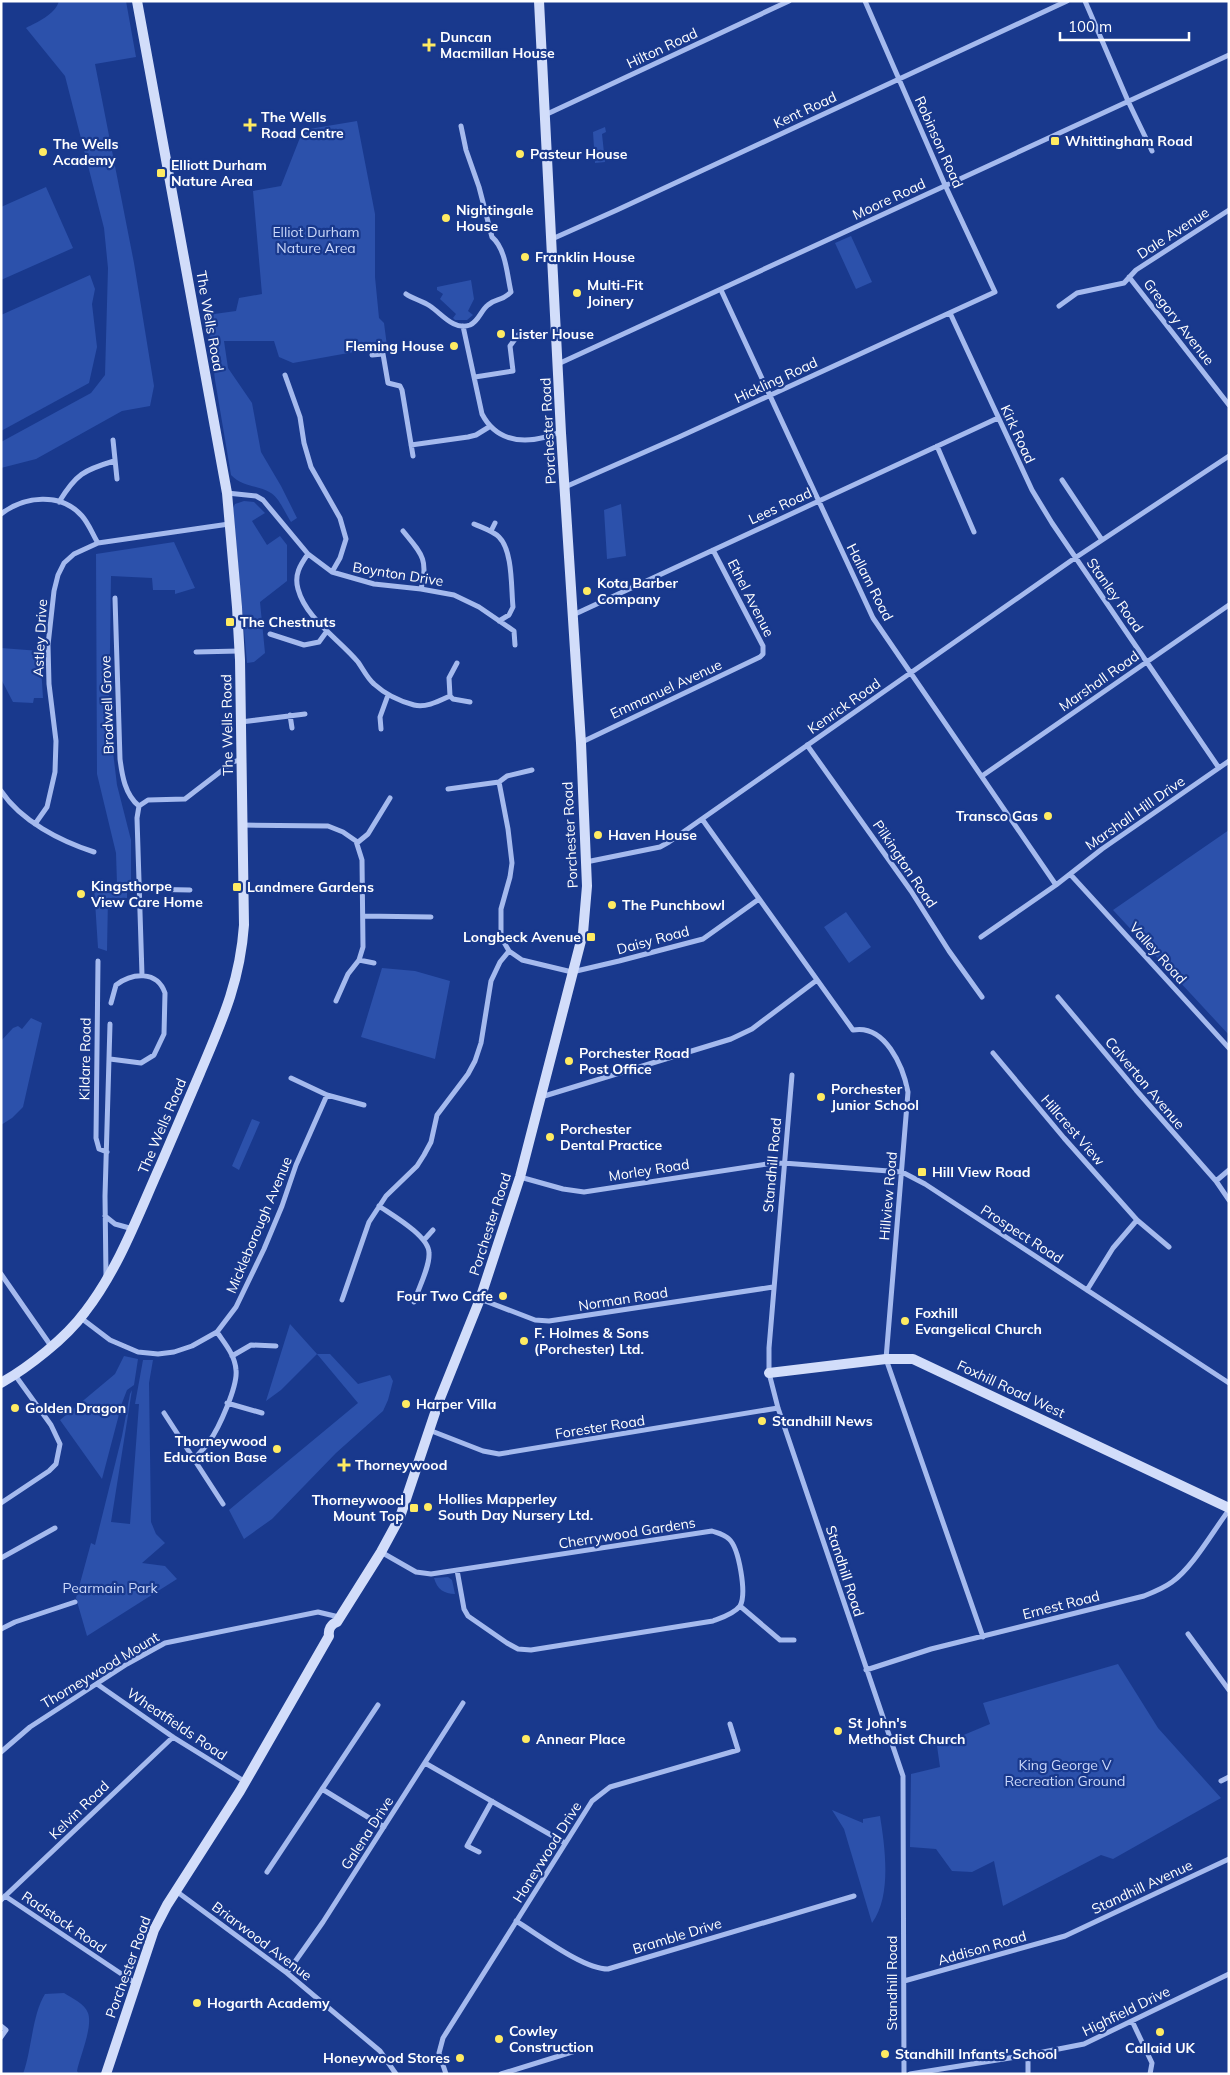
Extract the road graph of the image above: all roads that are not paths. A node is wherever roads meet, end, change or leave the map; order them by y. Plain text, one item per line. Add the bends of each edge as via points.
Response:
1 (137, 1) edge
2 (539, 1) edge
3 (789, 1) edge
4 (865, 1) edge
5 (1067, 1) edge
6 (1085, 1) edge
7 (1229, 55) edge
8 (899, 80) junction
9 (1128, 102) junction
10 (545, 115) junction
11 (461, 126) dead end
12 (464, 143) junction
13 (457, 144) dead end
14 (1152, 151) dead end
15 (945, 185) junction
16 (1229, 210) edge
17 (552, 239) junction
18 (1129, 277) junction
19 (721, 290) junction
20 (994, 292) joint
21 (406, 294) dead end
22 (1059, 306) dead end
23 (950, 313) junction
24 (463, 326) junction
25 (533, 333) dead end
26 (372, 355) dead end
27 (558, 364) junction
28 (285, 375) dead end
29 (474, 377) junction
30 (770, 395) junction
31 (1229, 405) edge
32 (998, 418) junction
33 (489, 426) junction
34 (561, 433) junction
35 (113, 440) dead end
36 (411, 445) junction
37 (938, 446) junction
38 (413, 456) dead end
39 (1229, 456) edge
40 (114, 461) junction
41 (117, 479) dead end
42 (1062, 480) dead end
43 (565, 487) junction
44 (227, 494) junction
45 (818, 500) junction
46 (59, 502) junction
47 (1, 514) edge
48 (495, 523) dead end
49 (230, 524) junction
50 (474, 524) dead end
51 (403, 531) dead end
52 (491, 531) junction
53 (974, 532) dead end
54 (1102, 540) junction
55 (98, 543) junction
56 (713, 550) junction
57 (308, 554) junction
58 (1076, 558) junction
59 (332, 572) junction
60 (421, 589) junction
61 (115, 598) dead end
62 (1229, 605) edge
63 (572, 615) junction
64 (499, 621) junction
65 (327, 631) junction
66 (270, 634) dead end
67 (515, 645) dead end
68 (239, 651) junction
69 (196, 652) dead end
70 (760, 657) joint
71 (1148, 662) junction
72 (457, 663) dead end
73 (911, 673) junction
74 (388, 695) junction
75 (450, 696) junction
76 (470, 702) dead end
77 (305, 714) dead end
78 (290, 715) junction
79 (241, 722) junction
80 (292, 728) dead end
81 (381, 729) dead end
82 (581, 743) junction
83 (806, 745) junction
84 (242, 759) junction
85 (1229, 761) edge
86 (1219, 768) junction
87 (532, 770) dead end
88 (982, 776) junction
89 (499, 782) junction
90 (448, 789) dead end
91 (1, 791) edge
92 (390, 798) dead end
93 (139, 806) junction
94 (702, 819) junction
95 (36, 824) junction
96 (242, 825) junction
97 (357, 843) junction
98 (94, 852) dead end
99 (586, 862) junction
100 (1070, 874) junction
101 (1056, 885) junction
102 (140, 889) junction
103 (190, 890) dead end
104 (759, 900) junction
105 (363, 916) junction
106 (431, 917) dead end
107 (980, 937) dead end
108 (508, 951) junction
109 (98, 960) dead end
110 (359, 960) junction
111 (374, 963) dead end
112 (572, 972) junction
113 (142, 974) junction
114 (817, 980) junction
115 (982, 996) dead end
116 (1058, 997) dead end
117 (336, 1001) dead end
118 (111, 1003) dead end
119 (110, 1024) dead end
120 (1229, 1048) edge
121 (993, 1053) dead end
122 (110, 1059) junction
123 (792, 1075) dead end
124 (291, 1078) dead end
125 (327, 1094) junction
126 (541, 1098) junction
127 (364, 1105) dead end
128 (107, 1152) junction
129 (783, 1163) junction
130 (1229, 1170) edge
131 (902, 1172) junction
132 (520, 1177) junction
133 (1216, 1181) junction
134 (1229, 1200) edge
135 (379, 1206) junction
136 (105, 1216) junction
137 (1137, 1220) junction
138 (133, 1229) junction
139 (433, 1230) dead end
140 (424, 1240) junction
141 (1169, 1247) dead end
142 (1, 1274) edge
143 (106, 1281) junction
144 (773, 1287) junction
145 (1087, 1290) junction
146 (480, 1299) junction
147 (342, 1300) dead end
148 (414, 1302) dead end
149 (81, 1318) junction
150 (217, 1332) junction
151 (52, 1346) junction
152 (276, 1346) dead end
153 (232, 1356) junction
154 (886, 1359) junction
155 (769, 1374) junction
156 (14, 1375) junction
157 (1, 1383) edge
158 (1229, 1383) edge
159 (227, 1403) junction
160 (778, 1408) junction
161 (164, 1414) dead end
162 (262, 1414) dead end
163 (429, 1430) junction
164 (194, 1459) junction
165 (1, 1502) edge
166 (223, 1504) dead end
167 (1229, 1509) edge
168 (55, 1528) dead end
169 (381, 1552) junction
170 (1, 1558) edge
171 (457, 1570) junction
172 (75, 1602) dead end
173 (740, 1606) junction
174 (338, 1619) junction
175 (1, 1629) edge
176 (1188, 1634) dead end
177 (983, 1637) junction
178 (794, 1640) dead end
179 (866, 1670) junction
180 (97, 1684) junction
181 (1229, 1690) edge
182 (463, 1703) dead end
183 (378, 1706) dead end
184 (730, 1724) dead end
185 (173, 1737) junction
186 (1, 1752) edge
187 (425, 1763) junction
188 (1229, 1777) edge
189 (1222, 1781) dead end
190 (242, 1785) junction
191 (322, 1789) junction
192 (492, 1801) junction
193 (384, 1827) junction
194 (565, 1843) junction
195 (479, 1852) dead end
196 (1229, 1860) edge
197 (267, 1872) dead end
198 (176, 1891) junction
199 (854, 1896) dead end
200 (3, 1898) edge
201 (516, 1921) junction
202 (1065, 1936) joint
203 (287, 1973) junction
204 (1229, 1974) edge
205 (904, 1981) junction
206 (135, 1983) junction
207 (1132, 2021) junction
208 (4, 2028) edge
209 (1, 2037) edge
210 (585, 2048) dead end
211 (1028, 2055) junction
212 (106, 2074) edge
213 (396, 2074) edge
214 (446, 2074) edge
215 (501, 2074) edge
216 (904, 2074) edge
217 (910, 2074) edge
218 (1028, 2074) edge
219 (1150, 2074) edge

1 - 44 street, The Wells Road
2 - 10 street, Porchester Road
3 - 10 street, Hilton Road
4 - 8 street, Robinson Road
5 - 8 street, Kent Road
6 - 9 street
7 - 9 street, Moore Road
8 - 15 street, Robinson Road
8 - 17 street, Kent Road
9 - 14 street
9 - 15 street, Moore Road
10 - 17 street, Porchester Road
11 - 12 street
12 - 13 street
12 - 24 street via 492,237 505,262 511,292 504,300 486,306 476,322
15 - 19 street, Moore Road
15 - 20 street, Robinson Road
16 - 18 street, Dale Avenue
17 - 27 street, Porchester Road
18 - 22 street, Dale Avenue via 1116,286 1077,293
18 - 31 street, Gregory Avenue
19 - 27 street, Moore Road
19 - 30 street, Hallam Road
20 - 23 street, Hickling Road
21 - 24 street via 431,306 453,324
23 - 30 street, Hickling Road
23 - 32 street, Kirk Road
24 - 29 street
25 - 29 street via 518,336 510,346 514,371
26 - 36 street via 383,354 388,383 400,386 402,390
27 - 34 street, Porchester Road
28 - 59 street via 300,417 311,467 340,518 346,539
29 - 33 street via 482,414
30 - 43 street, Hickling Road
30 - 45 street, Hallam Road
32 - 37 street, Lees Road
32 - 58 street, Kirk Road via 1032,490
33 - 34 street via 498,433 518,439
33 - 36 street via 468,437
34 - 43 street, Porchester Road
35 - 40 street
36 - 38 street
37 - 45 street, Lees Road
37 - 53 street
39 - 54 street, Kenrick Road
40 - 41 street
40 - 46 street via 88,469 67,488
42 - 54 street
43 - 63 street, Porchester Road
44 - 49 street, The Wells Road
44 - 57 street, Boynton Drive via 256,496 263,500
45 - 56 street, Lees Road
45 - 73 street, Hallam Road via 873,618
46 - 47 street via 27,500
46 - 55 street via 82,516
48 - 52 street
49 - 55 street, Astley Drive
49 - 68 street, The Wells Road
50 - 52 street
51 - 60 street via 423,558 425,573
52 - 64 street via 507,549 513,607 509,615
54 - 58 street, Kenrick Road
55 - 95 street, Astley Drive via 74,554 64,563 54,591 48,645 57,758 47,807
56 - 63 street, Lees Road
56 - 70 street, Ethel Avenue via 763,646
57 - 59 street, Boynton Drive
57 - 65 street via 297,573 297,588 305,605
58 - 71 street, Stanley Road
58 - 73 street, Kenrick Road
59 - 60 street, Boynton Drive via 374,584
60 - 64 street, Boynton Drive via 454,595
61 - 93 street, Brodwell Grove via 120,759 130,795
62 - 71 street, Marshall Road
63 - 82 street, Porchester Road
64 - 67 street, Boynton Drive via 514,631
65 - 66 street via 319,642 304,645
65 - 74 street via 358,663 371,682
68 - 69 street
68 - 79 street, The Wells Road
70 - 82 street, Emmanuel Avenue
71 - 86 street, Stanley Road
71 - 88 street, Marshall Road
72 - 75 street via 449,678
73 - 83 street, Kenrick Road
73 - 88 street, Hallam Road
74 - 75 street via 415,706
74 - 81 street via 380,717
75 - 76 street
77 - 78 street
78 - 79 street
78 - 80 street
79 - 84 street, The Wells Road
82 - 99 street, Porchester Road
83 - 94 street, Kenrick Road
83 - 115 street, Pilkington Road
84 - 93 street via 233,762 185,799 148,800
84 - 96 street, The Wells Road
85 - 86 street, Marshall Hill Drive
86 - 100 street, Marshall Hill Drive
87 - 89 street via 507,776
88 - 101 street, Hallam Road
89 - 90 street
89 - 108 street via 512,863 500,909 501,937
91 - 95 street
92 - 97 street via 368,834
93 - 102 street
94 - 99 street, Kenrick Road via 660,848
94 - 104 street, Hillview Road
95 - 98 street via 74,846
96 - 97 street via 328,826
96 - 138 street, The Wells Road via 244,925 234,988
97 - 105 street via 362,860
99 - 112 street, Porchester Road via 585,918
100 - 101 street, Marshall Hill Drive
100 - 120 street, Valley Road
101 - 107 street, Marshall Hill Drive
102 - 103 street
102 - 113 street
104 - 112 street, Daisy Road via 702,938
104 - 114 street, Hillview Road
105 - 106 street
105 - 110 street via 363,947
108 - 112 street via 522,960
108 - 135 street via 491,981 481,1044 475,1061 437,1115 431,1142 417,1166
109 - 128 street, Kildare Road via 96,1138 99,1149
110 - 111 street
110 - 117 street via 348,974
112 - 126 street, Porchester Road
113 - 118 street via 116,985
113 - 122 street, Kildare Road via 163,986 164,1034 154,1055 145,1062
114 - 126 street via 752,1029 731,1039
114 - 131 street, Hillview Road via 853,1030 861,1028 876,1035 902,1067 908,1092
116 - 133 street, Calverton Avenue
119 - 122 street, Kildare Road
121 - 137 street, Hillcrest View
122 - 128 street, Kildare Road
123 - 129 street, Standhill Road
124 - 125 street
125 - 127 street
125 - 150 street, Mickleborough Avenue via 264,1249 236,1307
126 - 132 street, Porchester Road
128 - 136 street, Kildare Road
129 - 131 street, Prospect Road
129 - 132 street, Morley Road via 584,1192
129 - 144 street, Standhill Road
130 - 133 street
131 - 145 street, Prospect Road
131 - 154 street, Hillview Road
132 - 146 street, Porchester Road
133 - 134 street, Calverton Avenue
135 - 140 street
135 - 147 street via 369,1222
136 - 138 street via 115,1224
136 - 143 street, Kildare Road
137 - 141 street, Hillcrest View
137 - 145 street via 1113,1248
138 - 143 street, The Wells Road
139 - 140 street
140 - 148 street via 430,1252
142 - 151 street
143 - 149 street, The Wells Road
144 - 146 street, Norman Road via 549,1321 535,1320
144 - 155 street, Standhill Road
145 - 158 street, Prospect Road
146 - 163 street, Porchester Road
149 - 150 street, Mickleborough Avenue via 110,1340 138,1352 174,1352
149 - 151 street, The Wells Road
150 - 153 street
151 - 156 street, The Wells Road
152 - 153 street via 250,1345
153 - 159 street via 236,1370
154 - 155 street, Foxhill Road West
154 - 167 street, Foxhill Road West via 923,1363
154 - 177 street, Hillview Road
155 - 160 street, Standhill Road
156 - 157 street, The Wells Road
156 - 165 street via 52,1425 60,1444 56,1464 49,1471
159 - 162 street
159 - 164 street via 210,1441
160 - 163 street, Forester Road via 499,1454
160 - 179 street, Standhill Road
161 - 164 street
163 - 169 street, Porchester Road via 403,1509
164 - 166 street
167 - 177 street, Ernest Road via 1183,1572 1158,1590
168 - 170 street
169 - 171 street, Cherrywood Gardens via 416,1572 431,1574
169 - 174 street, Porchester Road
171 - 173 street via 468,1616 518,1649 531,1650 713,1621
171 - 173 street, Cherrywood Gardens via 712,1531 730,1539 736,1548 744,1591
172 - 175 street
173 - 178 street via 780,1640
174 - 180 street, Thorneywood Mount via 318,1612 175,1639 149,1651
174 - 190 street, Porchester Road
176 - 181 street
177 - 179 street, Ernest Road via 931,1649
179 - 205 street, Standhill Road via 903,1776
180 - 185 street, Wheatfields Road
180 - 186 street, Thorneywood Mount via 30,1727
182 - 187 street, Galena Drive
183 - 191 street
184 - 194 street, Honeywood Drive via 738,1750 610,1788 592,1801
185 - 190 street, Wheatfields Road
185 - 200 street, Kelvin Road
187 - 192 street
187 - 193 street, Galena Drive
188 - 189 street
190 - 198 street, Porchester Road
191 - 193 street
191 - 197 street
192 - 194 street
192 - 195 street via 467,1846
193 - 203 street, Galena Drive
194 - 201 street, Honeywood Drive
196 - 202 street, Standhill Avenue
198 - 203 street, Briarwood Avenue
198 - 206 street, Porchester Road via 154,1930
199 - 201 street, Bramble Drive via 608,1969 583,1962
200 - 206 street, Radstock Road
201 - 214 street, Honeywood Drive via 443,2038 439,2052
202 - 205 street, Addison Road
203 - 213 street, Briarwood Avenue via 380,2051
204 - 207 street, Highfield Drive
205 - 216 street, Standhill Road
206 - 212 street, Porchester Road
207 - 211 street, Highfield Drive via 1084,2044
207 - 219 street via 1152,2063
208 - 209 street
210 - 215 street
211 - 217 street, Highfield Drive
211 - 218 street

